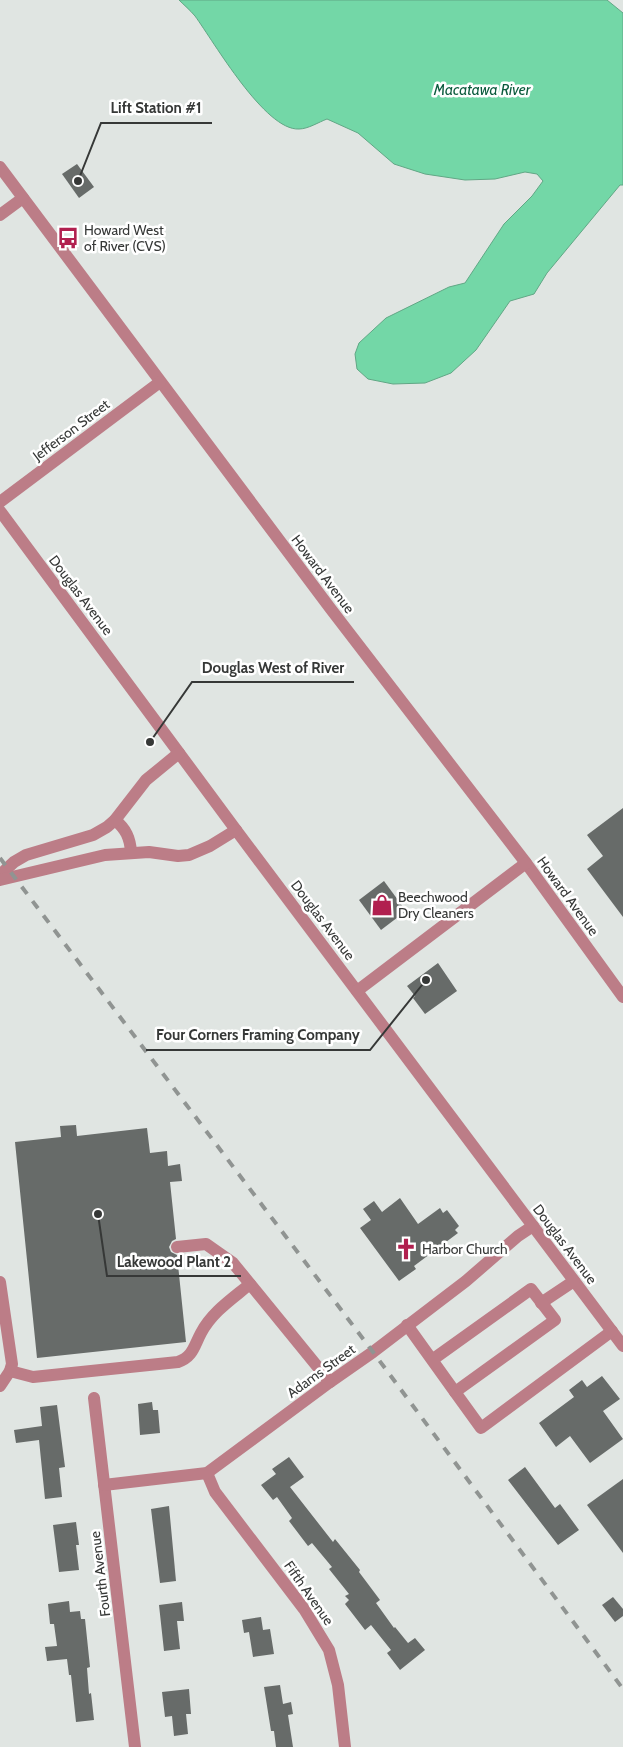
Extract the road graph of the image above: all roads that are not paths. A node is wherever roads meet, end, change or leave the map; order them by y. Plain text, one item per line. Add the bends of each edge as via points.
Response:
1 (0, 168) edge
2 (23, 198) junction
3 (0, 215) edge
4 (160, 382) junction
5 (0, 502) edge
6 (0, 511) edge
7 (179, 752) junction
8 (115, 820) junction
9 (236, 830) junction
10 (131, 852) junction
11 (526, 863) junction
12 (0, 875) edge
13 (0, 880) edge
14 (357, 990) junction
15 (623, 997) edge
16 (533, 1226) junction
17 (176, 1247) dead end
18 (574, 1281) junction
19 (0, 1282) edge
20 (250, 1284) junction
21 (542, 1303) junction
22 (406, 1325) junction
23 (612, 1331) junction
24 (623, 1346) edge
25 (432, 1360) junction
26 (10, 1371) junction
27 (330, 1382) junction
28 (0, 1386) edge
29 (455, 1392) junction
30 (94, 1398) dead end
31 (208, 1473) junction
32 (104, 1484) junction
33 (135, 1747) edge
34 (345, 1747) edge

1 - 2 street, Howard Avenue
2 - 3 street
2 - 4 street, Howard Avenue
4 - 5 street, Jefferson Street
4 - 11 street, Howard Avenue
6 - 7 street, Douglas Avenue
7 - 8 street via 146,780
7 - 9 street, Douglas Avenue
8 - 10 street via 126,832
8 - 12 street via 93,835 26,855
9 - 10 street via 199,852 178,856
9 - 14 street, Douglas Avenue
10 - 13 street via 105,855
11 - 14 street
11 - 15 street, Howard Avenue
14 - 16 street, Douglas Avenue
16 - 18 street, Douglas Avenue
16 - 22 street, Adams Street
17 - 20 street via 206,1244 233,1263
18 - 21 street
18 - 23 street, Douglas Avenue
19 - 26 street via 12,1356
20 - 26 street via 214,1314 185,1360 33,1378
20 - 27 street
21 - 25 street via 531,1289
21 - 29 street via 555,1320
22 - 25 street
22 - 27 street, Adams Street
23 - 24 street, Douglas Avenue
23 - 29 street via 481,1428
25 - 29 street
26 - 28 street
27 - 31 street, Adams Street
30 - 32 street, Fourth Avenue
31 - 32 street
31 - 34 street, Fifth Avenue via 215,1492 304,1609 329,1650 338,1685
32 - 33 street, Fourth Avenue

